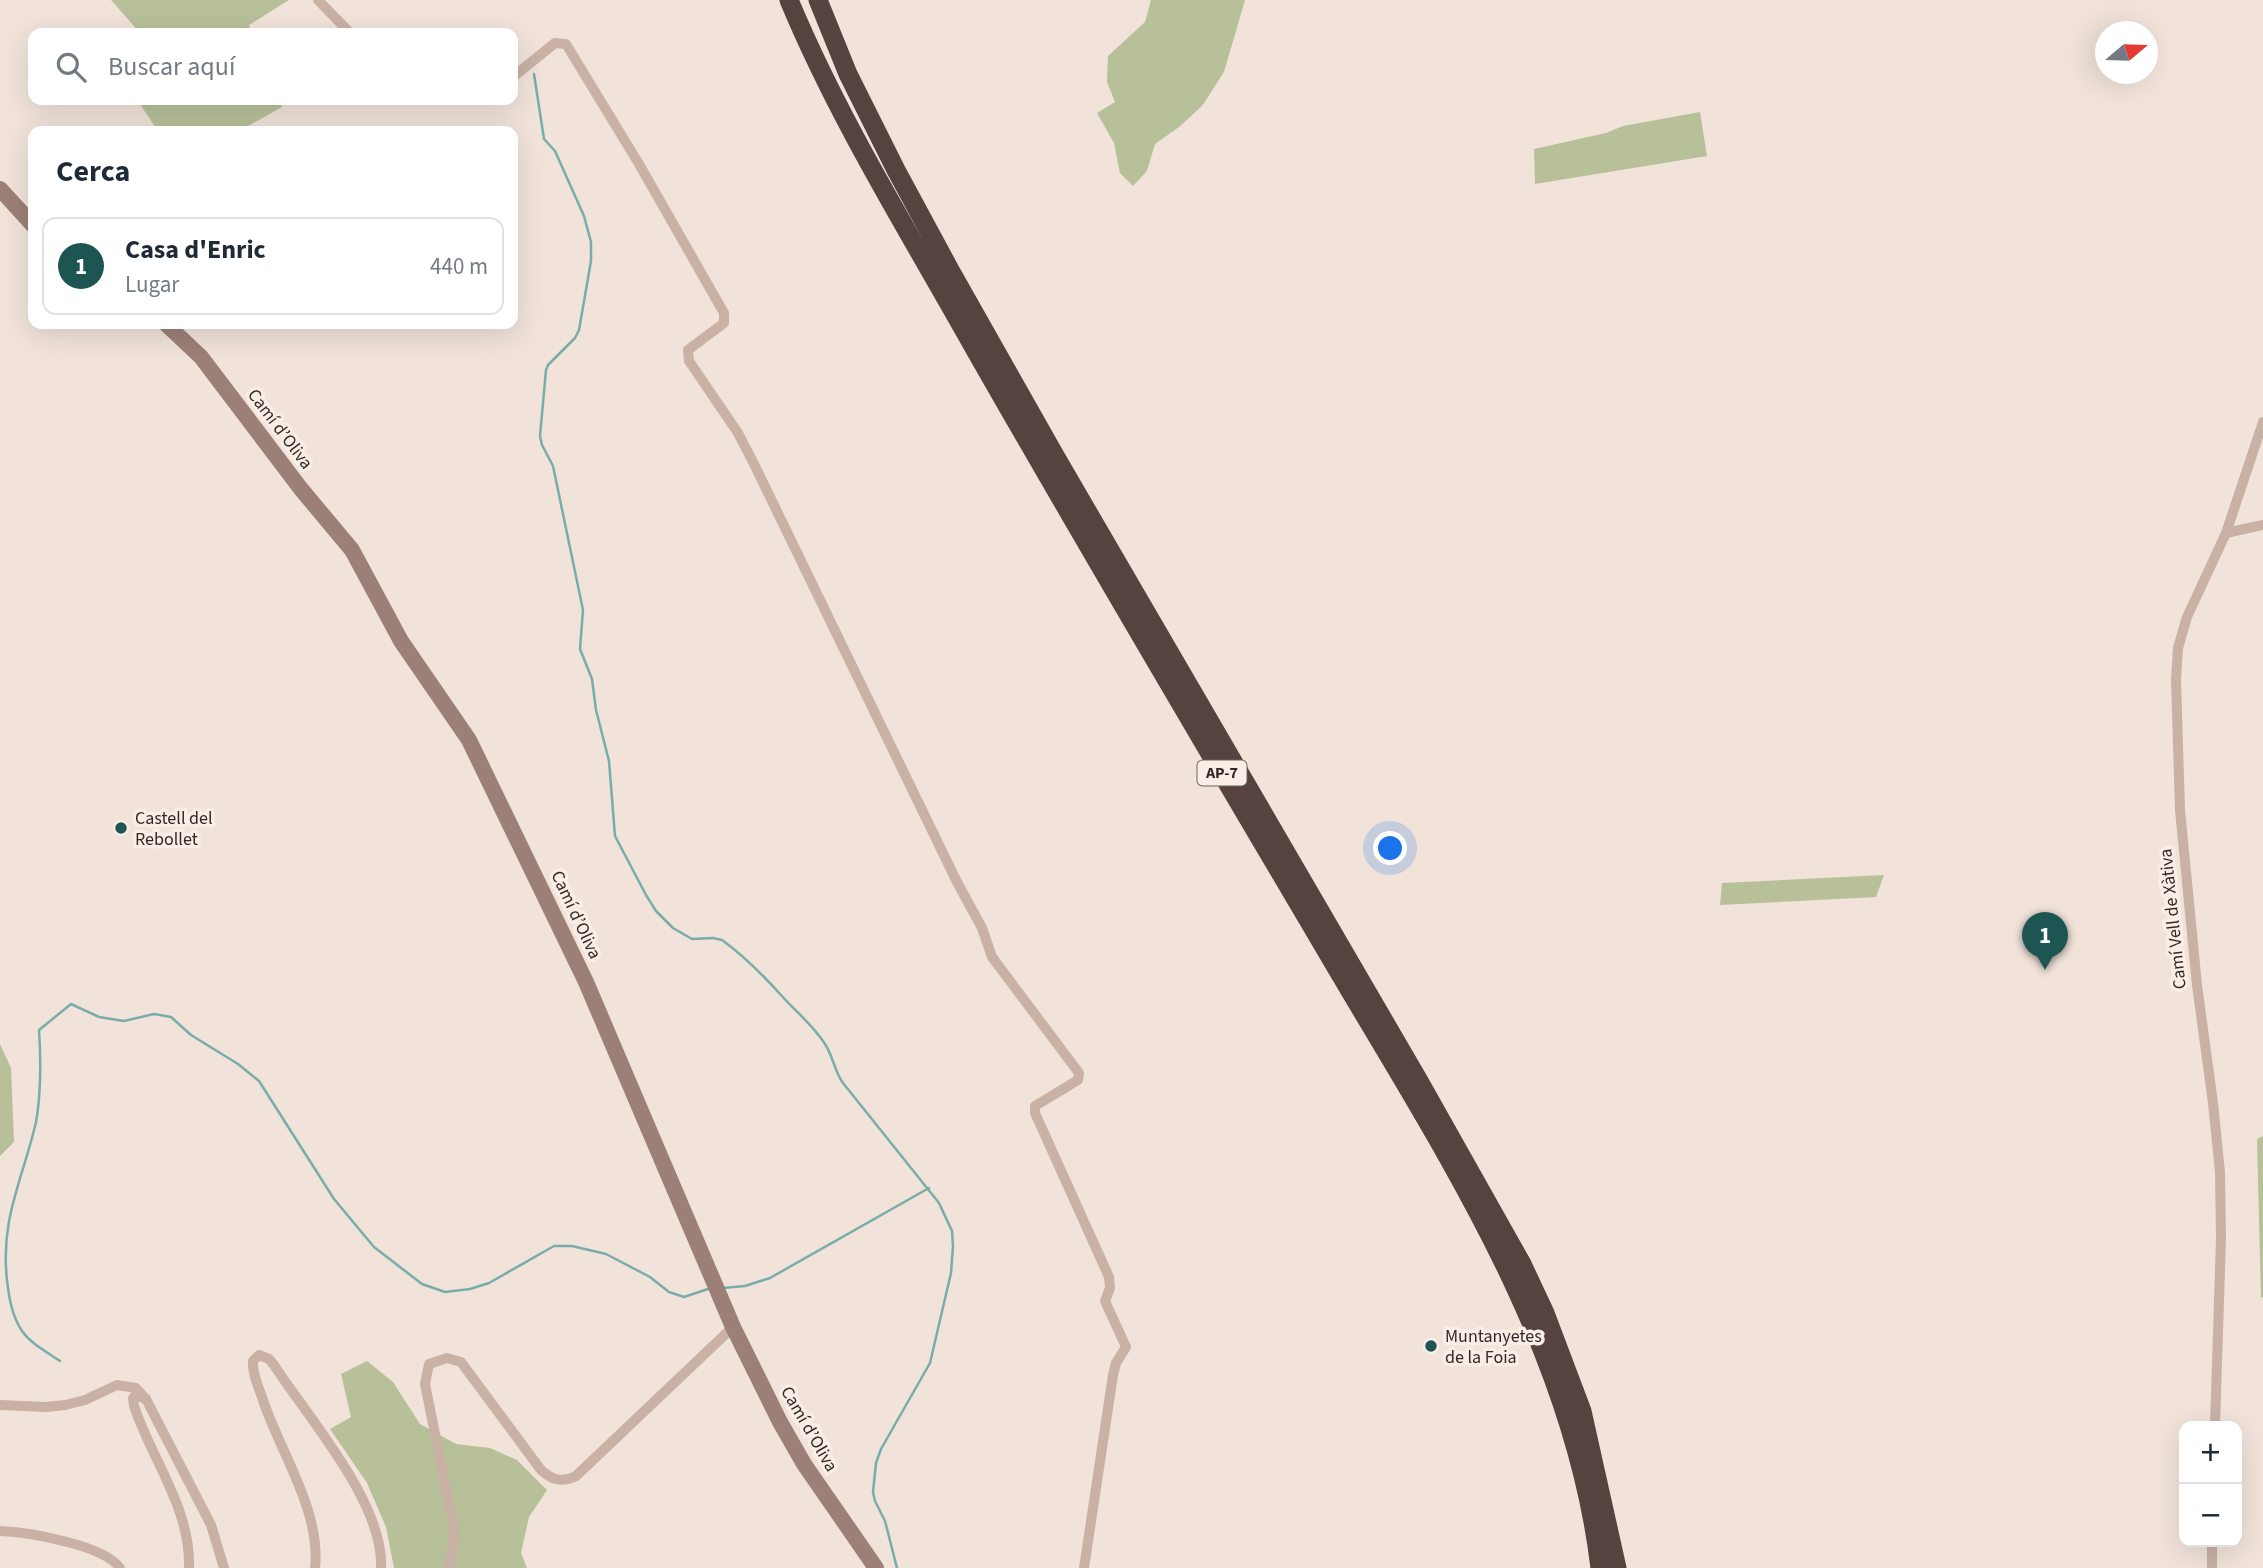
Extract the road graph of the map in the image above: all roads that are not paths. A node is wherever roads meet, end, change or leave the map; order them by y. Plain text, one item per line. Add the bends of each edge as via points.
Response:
1 (318, 0) edge
2 (789, 0) edge
3 (818, 0) edge
4 (345, 28) edge
5 (518, 73) edge
6 (0, 189) edge
7 (28, 220) edge
8 (171, 329) edge
9 (2263, 422) edge
10 (2263, 525) edge
11 (2226, 533) junction
12 (733, 1327) junction
13 (146, 1399) junction
14 (0, 1405) edge
15 (2215, 1421) edge
16 (1581, 1466) junction
17 (0, 1531) edge
18 (2212, 1547) edge
19 (1613, 1567) edge
20 (120, 1568) edge
21 (189, 1568) edge
22 (224, 1568) edge
23 (315, 1568) edge
24 (381, 1568) edge
25 (450, 1568) edge
26 (876, 1568) edge
27 (1084, 1568) edge
28 (1594, 1568) edge
29 (2212, 1568) edge

1 - 4 street
2 - 16 highway, AP-7 via 879,181 1472,1202 1544,1349
3 - 19 highway, AP-7 via 848,75 950,270 1522,1264 1582,1411
5 - 27 street via 555,43 566,44 724,313 724,323 688,350 689,361 754,464 982,928 992,957 1079,1073 1078,1080 1035,1106 1035,1113 1109,1277 1105,1301 1126,1347 1112,1374
6 - 7 street
8 - 12 street, Camí d’Oliva via 201,357 352,550 401,641 469,740 586,982
9 - 11 street, Camí Vell de Xàtiva
10 - 11 street
11 - 15 street, Camí Vell de Xàtiva via 2180,638 2175,701 2180,809 2220,1172
12 - 25 street via 576,1476 561,1480 541,1470 461,1363 447,1358 429,1364 425,1384 454,1528
12 - 26 street, Camí d’Oliva via 792,1446
13 - 14 street via 136,1388 121,1384 65,1405
13 - 21 street via 136,1395 134,1406 184,1521
13 - 22 street via 206,1516
16 - 19 highway, AP-7
16 - 28 highway via 1580,1492
17 - 20 street via 72,1544 114,1560
18 - 29 street
23 - 24 street via 309,1512 254,1372 253,1361 259,1355 274,1365 365,1502 379,1539

